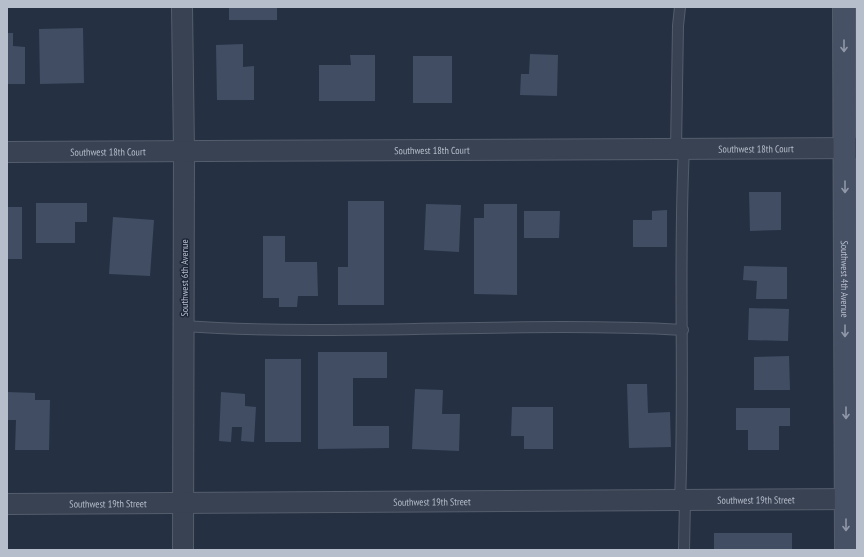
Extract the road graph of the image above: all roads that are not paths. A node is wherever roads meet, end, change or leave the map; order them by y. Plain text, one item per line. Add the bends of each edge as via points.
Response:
1 (182, 7) edge
2 (680, 7) edge
3 (844, 7) edge
4 (851, 148) edge
5 (680, 149) junction
6 (7, 152) edge
7 (184, 152) junction
8 (183, 326) junction
9 (683, 330) junction
10 (851, 499) edge
11 (682, 500) junction
12 (182, 502) junction
13 (7, 504) edge
14 (183, 550) edge
15 (684, 550) edge
16 (846, 550) edge

1 - 7 street, Southwest 6th Avenue
2 - 5 lane
3 -> 4 main road, Southwest 4th Avenue
4 - 5 street, Southwest 18th Court
4 -> 10 main road, Southwest 4th Avenue
5 - 7 street, Southwest 18th Court
5 - 9 lane
6 - 7 street, Southwest 18th Court
7 - 8 street, Southwest 6th Avenue
8 - 9 lane via 264,330 570,327
8 - 12 street, Southwest 6th Avenue
9 - 11 lane
10 - 11 street, Southwest 19th Street
10 -> 16 main road, Southwest 4th Avenue
11 - 12 street, Southwest 19th Street
11 - 15 lane
12 - 13 street, Southwest 19th Street
12 - 14 street, Southwest 6th Avenue

